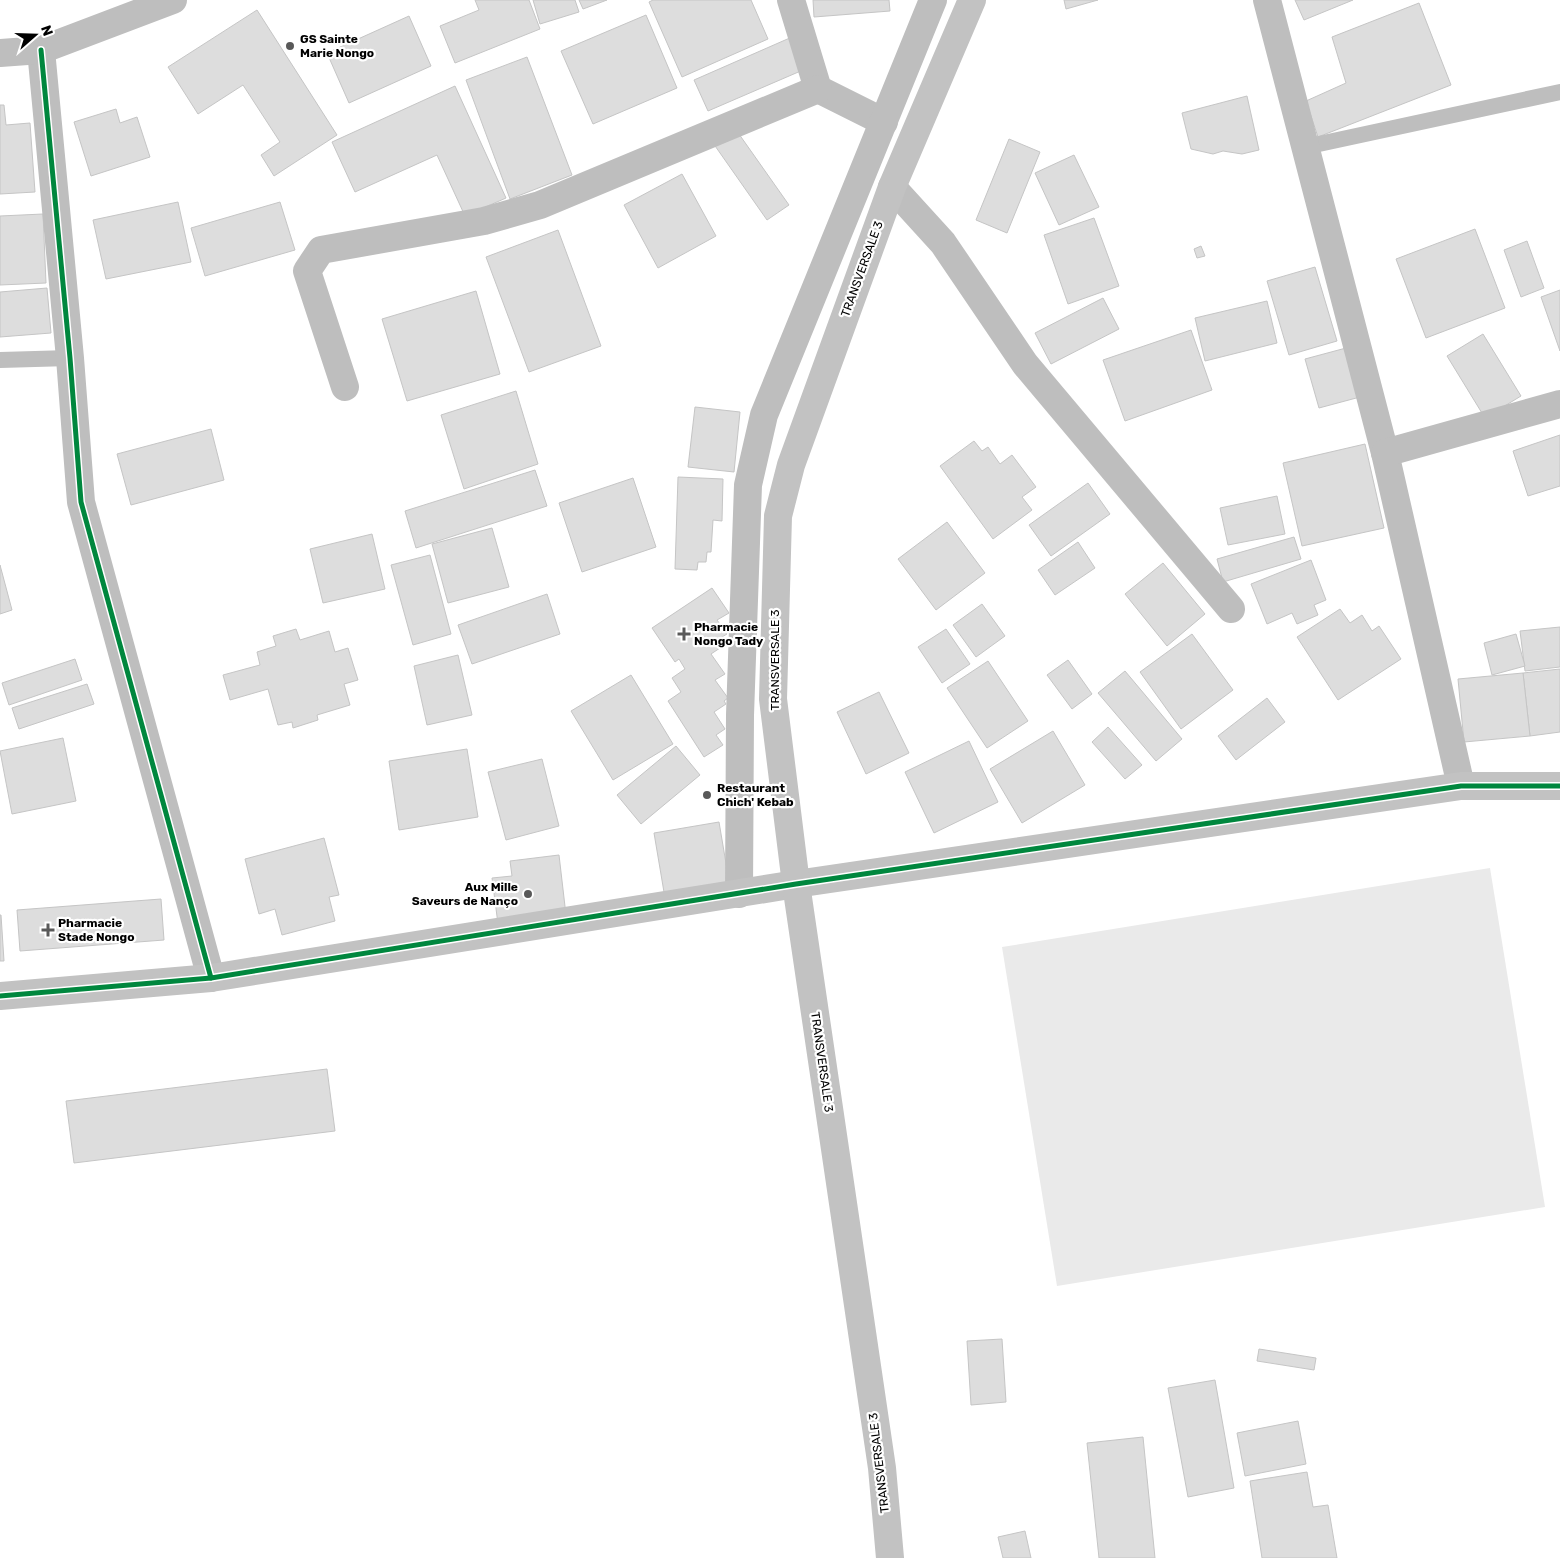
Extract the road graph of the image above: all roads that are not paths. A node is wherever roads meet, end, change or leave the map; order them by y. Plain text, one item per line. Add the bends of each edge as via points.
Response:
1 (173, 0) edge
2 (792, 0) edge
3 (933, 0) edge
4 (972, 0) edge
5 (1267, 0) edge
6 (41, 50) junction
7 (0, 53) edge
8 (818, 89) junction
9 (1560, 92) edge
10 (884, 122) junction
11 (1305, 147) junction
12 (892, 187) junction
13 (70, 358) junction
14 (0, 360) edge
15 (345, 387) dead end
16 (1560, 404) edge
17 (1384, 453) junction
18 (1231, 609) dead end
19 (1461, 786) junction
20 (1560, 786) edge
21 (796, 884) junction
22 (739, 894) junction
23 (211, 978) junction
24 (0, 996) edge
25 (890, 1558) edge

1 - 6 street
2 - 8 street
3 - 10 street
4 - 12 main road, TRANSVERSALE 3
5 - 11 street
6 - 7 street
6 - 13 street
8 - 10 street
8 - 15 street via 540,205 484,221 322,250 307,271
9 - 11 lane
10 - 22 street via 764,415 748,485 740,715
11 - 17 street
12 - 18 street via 943,243 1025,364
12 - 21 main road, TRANSVERSALE 3 via 791,465 778,516 773,699
13 - 14 lane
13 - 23 street via 81,502
16 - 17 street
17 - 19 street
19 - 20 main road
19 - 21 main road
21 - 22 main road
21 - 25 main road, TRANSVERSALE 3 via 882,1468
22 - 23 main road
23 - 24 main road

